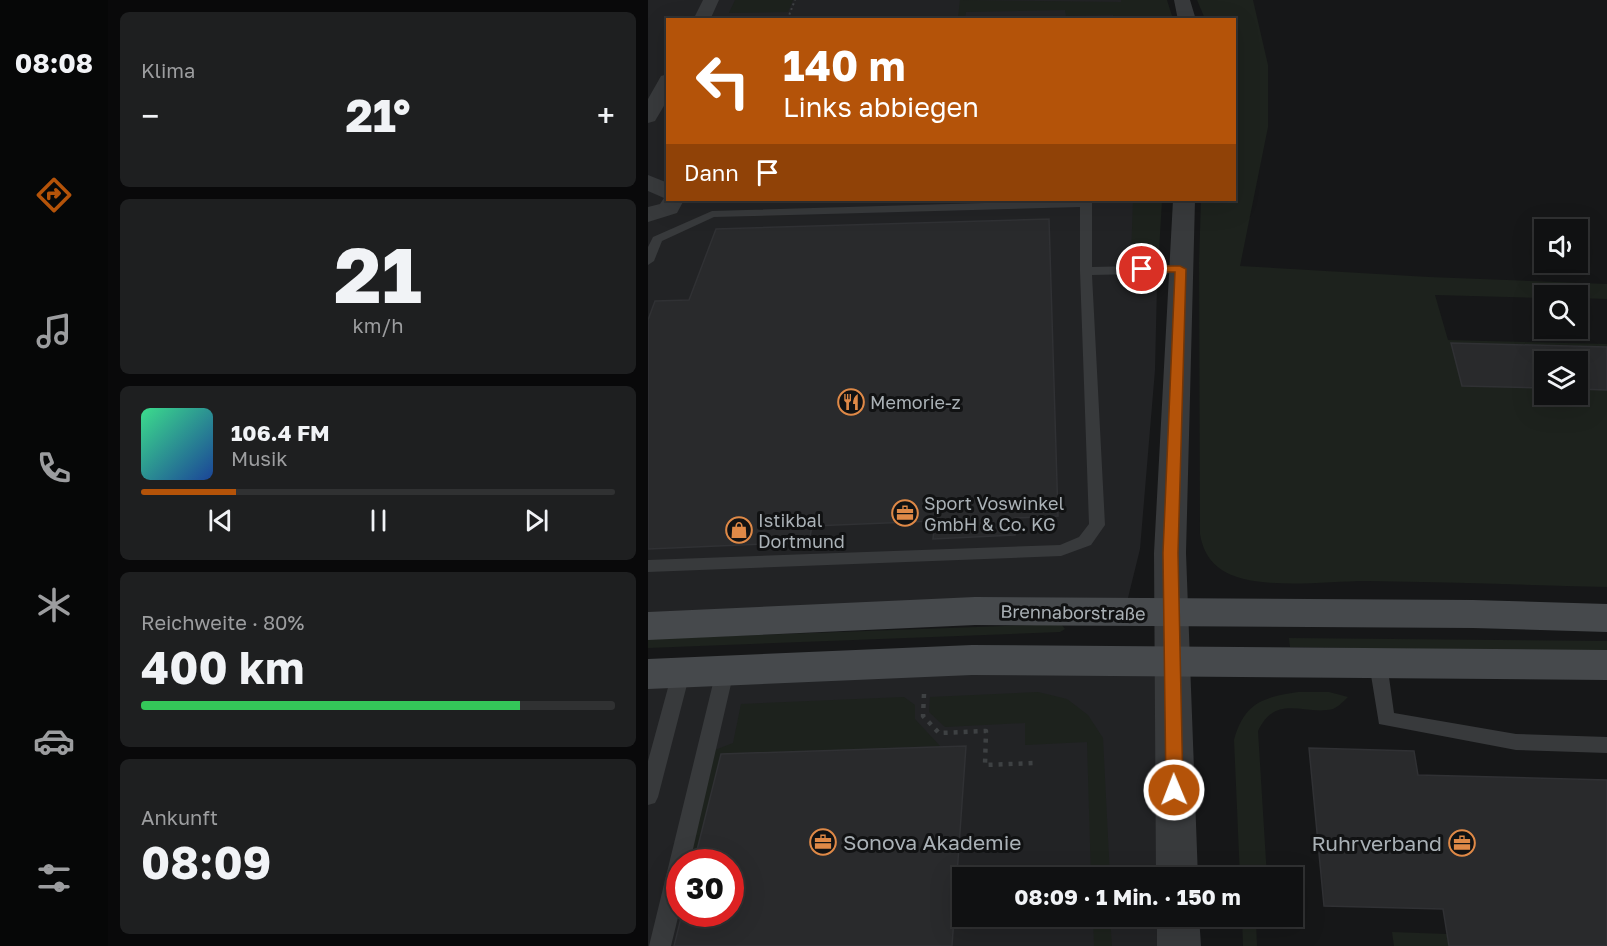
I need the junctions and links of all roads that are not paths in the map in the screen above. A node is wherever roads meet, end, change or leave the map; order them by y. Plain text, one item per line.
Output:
1 (711, 0) edge
2 (1182, 0) edge
3 (702, 18) edge
4 (1186, 18) edge
5 (666, 84) edge
6 (648, 117) edge
7 (648, 182) edge
8 (666, 191) edge
9 (672, 201) edge
10 (1184, 201) edge
11 (648, 215) edge
12 (648, 227) edge
13 (657, 239) junction
14 (648, 261) edge
15 (1180, 269) junction
16 (1086, 271) junction
17 (648, 566) edge
18 (1172, 613) junction
19 (1607, 618) edge
20 (648, 626) edge
21 (1172, 662) junction
22 (1378, 663) junction
23 (1607, 665) edge
24 (725, 671) junction
25 (665, 673) edge
26 (1607, 745) edge
27 (648, 797) edge
28 (683, 849) edge
29 (1177, 867) edge
30 (666, 921) edge
31 (1178, 927) edge
32 (660, 946) edge
33 (1179, 946) edge

1 - 3 street
2 - 4 street
5 - 6 street
7 - 8 street
9 - 11 street
10 - 15 street
12 - 13 lane
13 - 14 lane
13 - 16 lane
15 - 16 lane
15 - 18 street
16 - 17 lane
18 - 19 main road, Brennaborstraße
18 - 20 main road, Brennaborstraße
18 - 21 street
21 - 22 main road
21 - 24 main road
21 - 29 street
22 - 23 main road
22 - 26 lane
24 - 25 main road
24 - 28 lane
25 - 27 lane
30 - 32 lane
31 - 33 street

